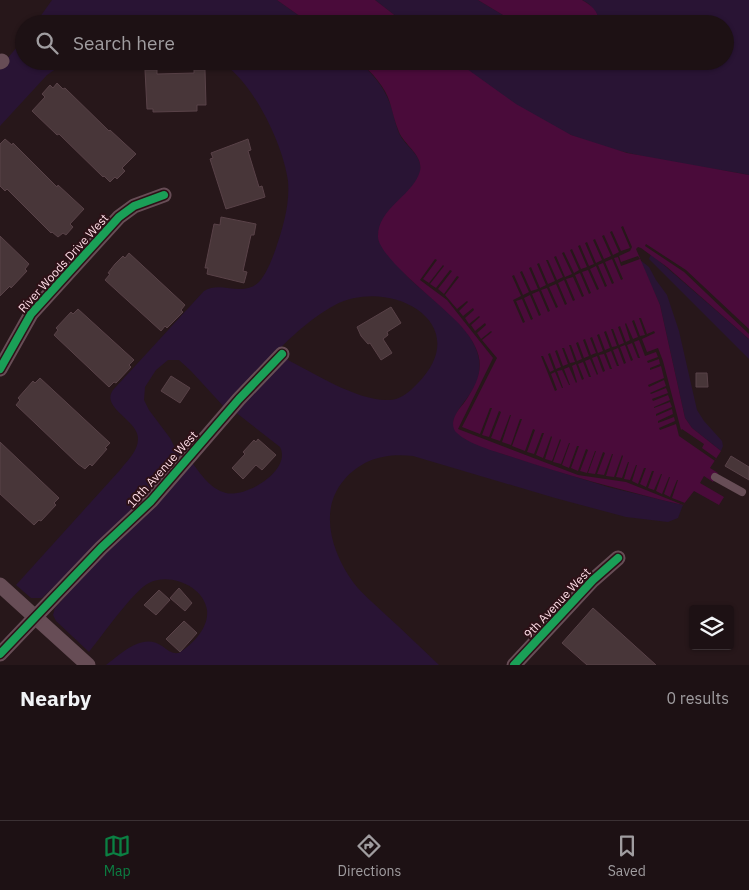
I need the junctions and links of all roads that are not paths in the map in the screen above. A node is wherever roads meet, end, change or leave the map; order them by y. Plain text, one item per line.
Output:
1 (164, 195) dead end
2 (282, 354) dead end
3 (0, 368) edge
4 (715, 477) dead end
5 (742, 492) dead end
6 (618, 558) dead end
7 (0, 584) edge
8 (35, 617) junction
9 (0, 654) edge
10 (88, 665) edge
11 (514, 665) edge

1 - 3 street, River Woods Drive West
2 - 8 street, 10th Avenue West
4 - 5 lane
6 - 11 street, 9th Avenue West
7 - 8 street
8 - 9 street, 10th Avenue West
8 - 10 street

